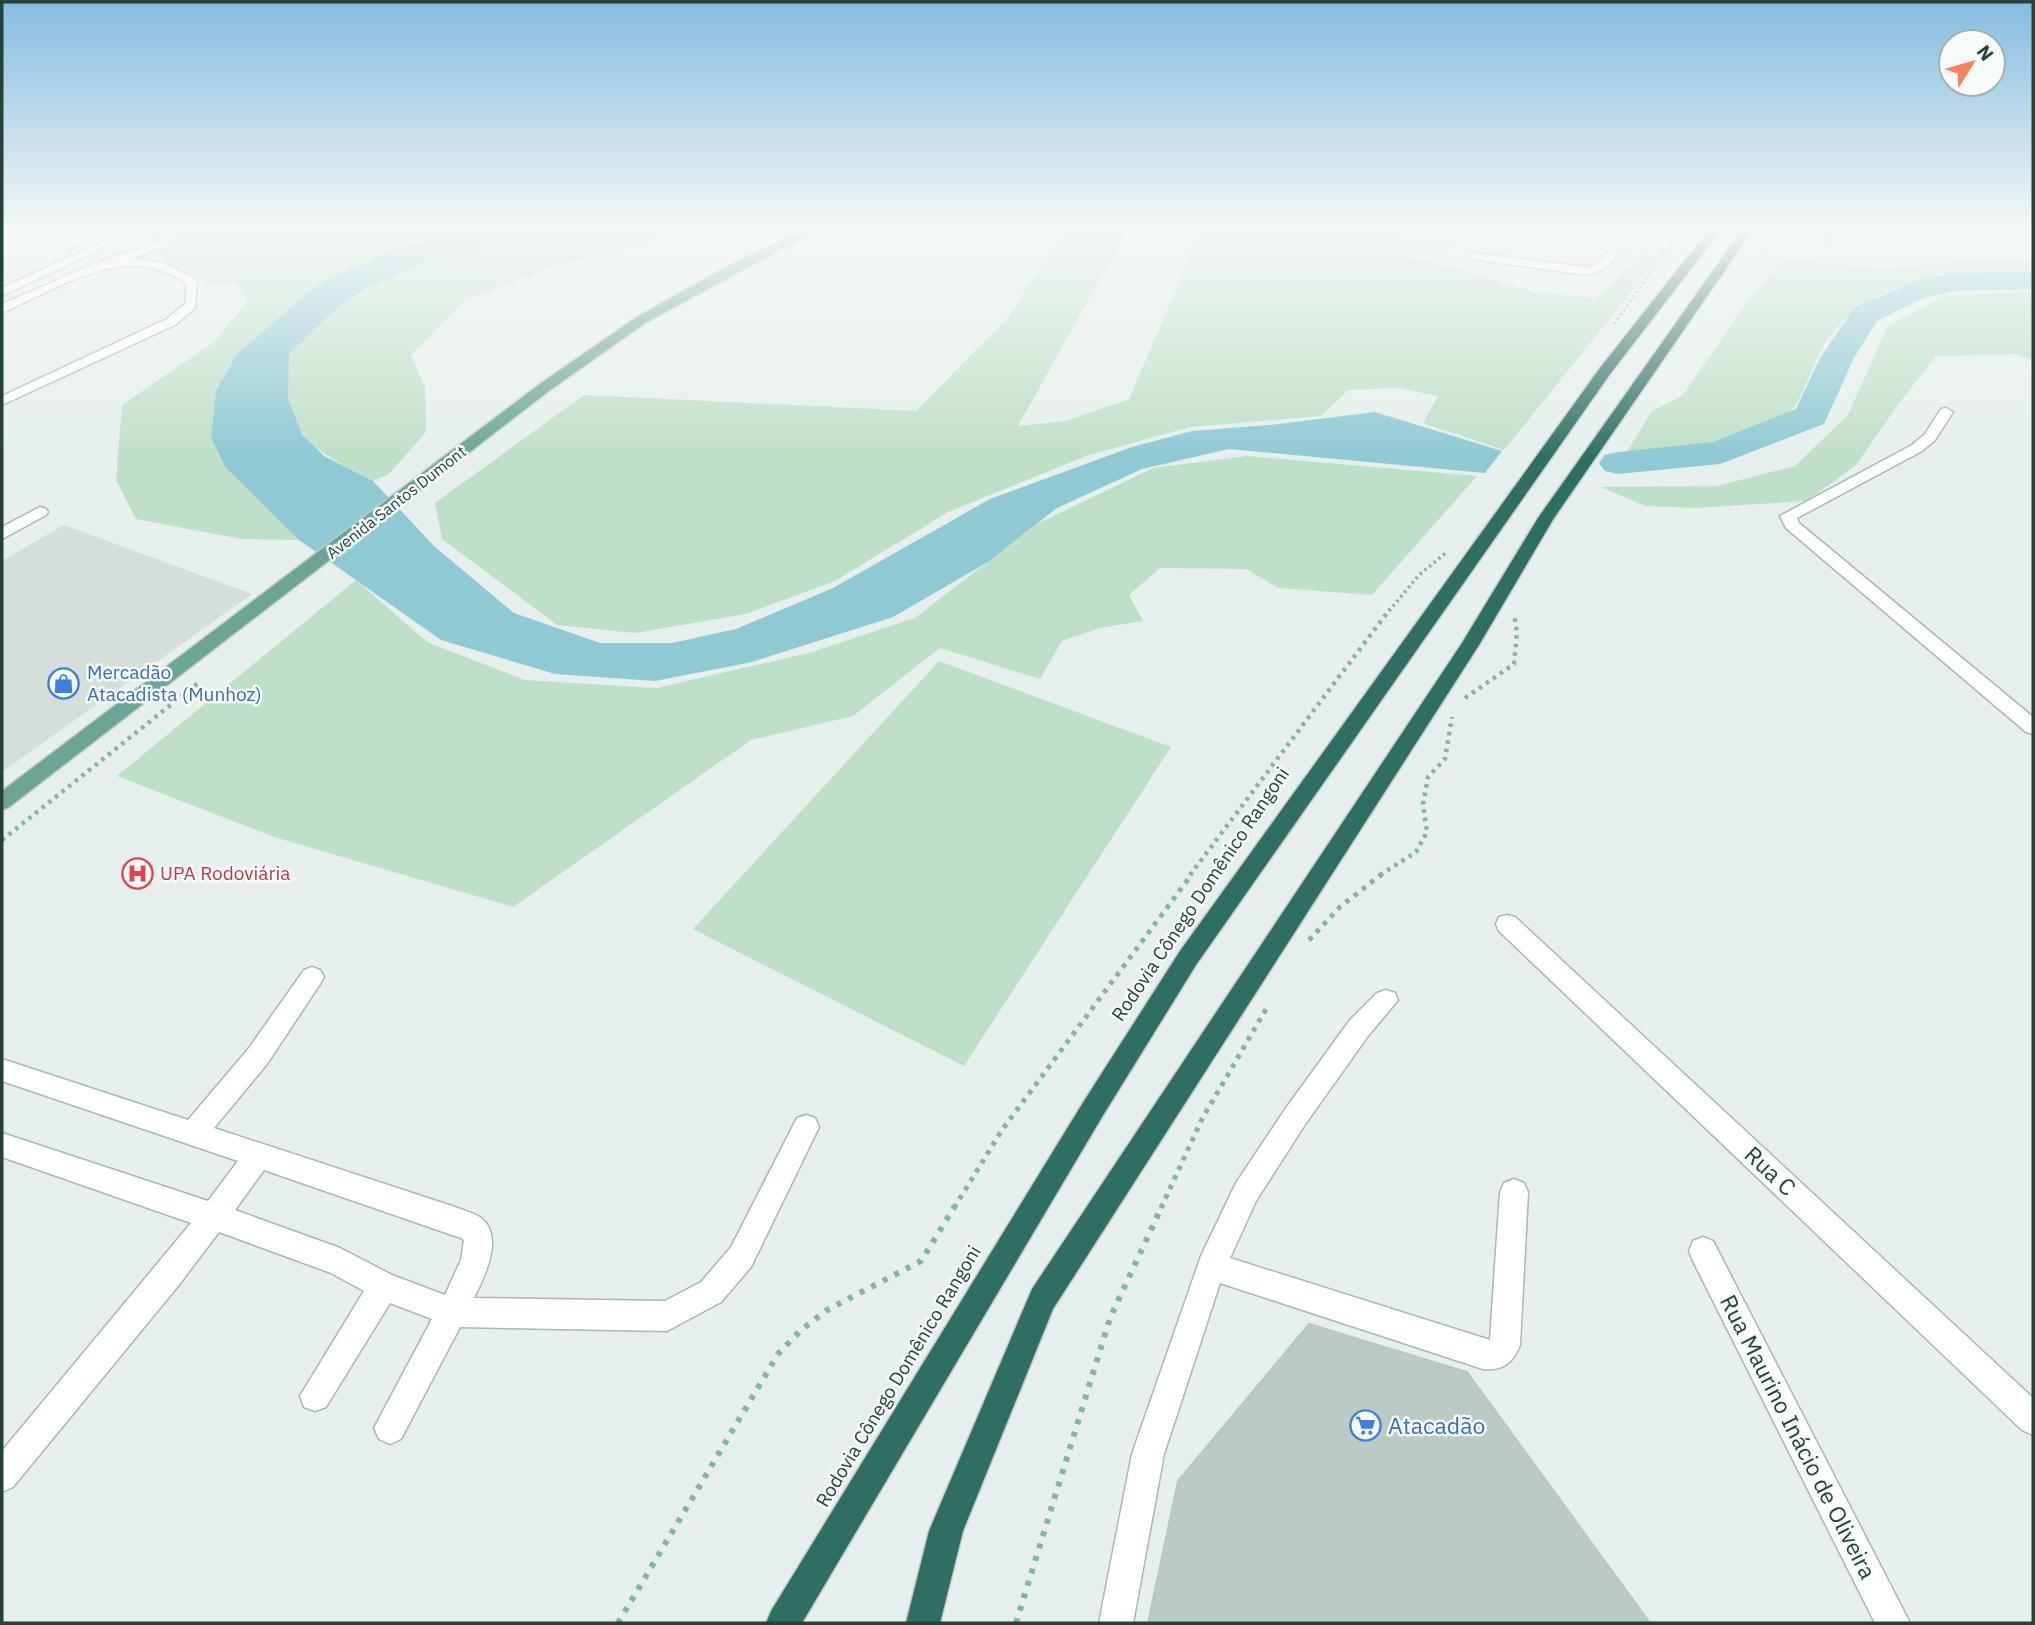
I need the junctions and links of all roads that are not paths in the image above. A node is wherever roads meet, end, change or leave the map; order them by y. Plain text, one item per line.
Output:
1 (189, 307) edge
2 (664, 307) edge
3 (1655, 307) edge
4 (1693, 307) edge
5 (2, 401) edge
6 (1946, 412) dead end
7 (40, 512) dead end
8 (2, 534) edge
9 (2033, 727) edge
10 (2, 802) edge
11 (1507, 924) dead end
12 (312, 977) dead end
13 (1386, 1000) dead end
14 (7, 1078) edge
15 (806, 1127) dead end
16 (192, 1134) junction
17 (2, 1145) edge
18 (258, 1157) junction
19 (1514, 1192) dead end
20 (215, 1216) junction
21 (1703, 1251) dead end
22 (1211, 1266) junction
23 (384, 1286) junction
24 (452, 1312) junction
25 (316, 1396) dead end
26 (2033, 1419) edge
27 (390, 1427) dead end
28 (2, 1476) edge
29 (783, 1623) edge
30 (923, 1623) edge
31 (1116, 1623) edge
32 (1893, 1623) edge

1 - 5 street
2 - 10 main road, Avenida Santos Dumont
3 - 29 highway, Rodovia Cônego Domênico Rangoni
4 - 30 highway
6 - 9 street
7 - 8 street
11 - 26 street, Rua C
12 - 16 street
13 - 22 street
14 - 16 street
15 - 24 street
16 - 18 street
17 - 20 street
18 - 20 street
18 - 24 street
19 - 22 street
20 - 23 street
20 - 28 street
21 - 32 street, Rua Maurino Inácio de Oliveira
22 - 31 street
23 - 24 street
23 - 25 street
24 - 27 street

